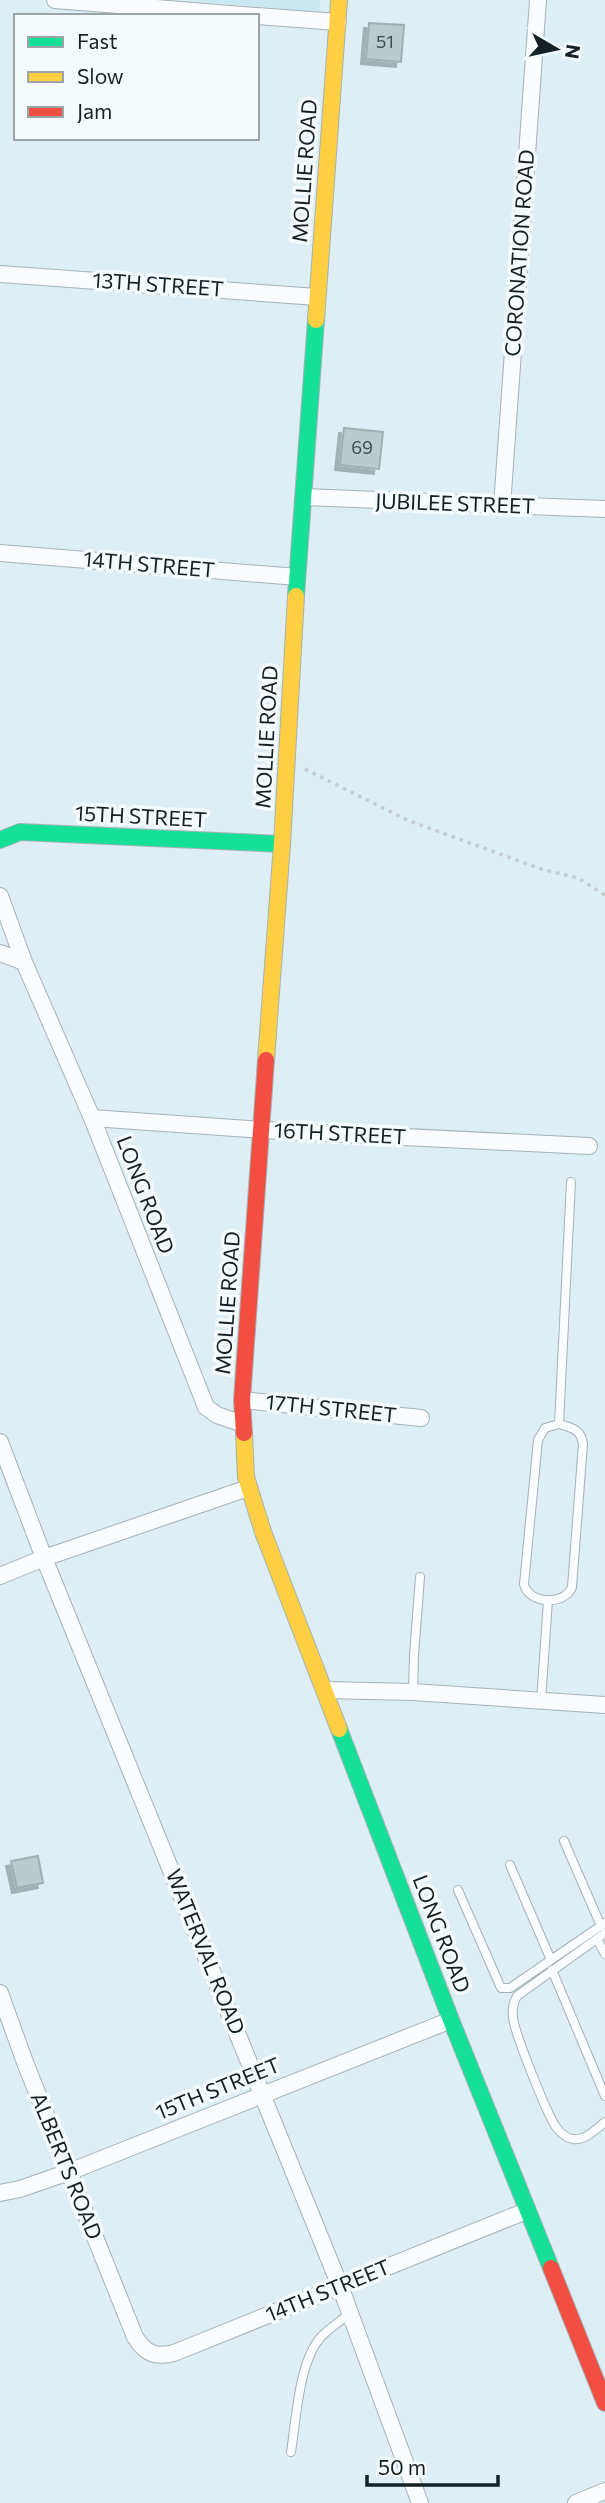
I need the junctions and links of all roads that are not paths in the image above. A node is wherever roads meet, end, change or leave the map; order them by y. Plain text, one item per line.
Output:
1 (55, 0) edge
2 (339, 0) edge
3 (538, 0) edge
4 (232, 14) edge
5 (259, 16) edge
6 (338, 22) junction
7 (0, 274) edge
8 (317, 297) junction
9 (304, 497) junction
10 (502, 506) junction
11 (605, 509) edge
12 (0, 553) edge
13 (298, 577) junction
14 (0, 839) edge
15 (282, 844) junction
16 (0, 896) edge
17 (0, 953) edge
18 (24, 962) junction
19 (92, 1118) junction
20 (262, 1130) junction
21 (589, 1146) dead end
22 (571, 1182) dead end
23 (242, 1400) junction
24 (421, 1418) dead end
25 (243, 1423) junction
26 (559, 1424) junction
27 (0, 1443) edge
28 (247, 1483) junction
29 (44, 1558) junction
30 (0, 1576) edge
31 (420, 1577) dead end
32 (548, 1600) junction
33 (326, 1690) junction
34 (413, 1692) junction
35 (541, 1701) junction
36 (605, 1705) edge
37 (564, 1841) dead end
38 (510, 1865) dead end
39 (458, 1890) dead end
40 (604, 1927) edge
41 (597, 1939) junction
42 (605, 1954) edge
43 (551, 1960) junction
44 (552, 1970) junction
45 (0, 1993) edge
46 (451, 2020) junction
47 (262, 2094) junction
48 (605, 2096) edge
49 (605, 2122) edge
50 (69, 2172) junction
51 (0, 2193) edge
52 (526, 2211) junction
53 (340, 2286) junction
54 (350, 2313) junction
55 (135, 2337) joint
56 (605, 2403) edge
57 (291, 2452) dead end
58 (605, 2491) edge
59 (420, 2503) edge
60 (576, 2503) edge

1 - 4 street
2 - 6 main road, MOLLIE ROAD
3 - 10 street, CORONATION ROAD
5 - 6 street
6 - 8 main road, MOLLIE ROAD
7 - 8 street, 13TH STREET
8 - 9 main road, MOLLIE ROAD
9 - 10 street, JUBILEE STREET
9 - 13 main road, MOLLIE ROAD
10 - 11 street, JUBILEE STREET
12 - 13 street, 14TH STREET
13 - 15 main road, MOLLIE ROAD
14 - 15 main road, 15TH STREET
15 - 20 main road, MOLLIE ROAD
16 - 18 street, LONG ROAD
17 - 18 street
18 - 19 street, LONG ROAD
19 - 20 street, 16TH STREET
19 - 25 street, LONG ROAD
20 - 21 street, 16TH STREET
20 - 23 main road, MOLLIE ROAD
22 - 26 lane
23 - 24 street, 17TH STREET
23 - 25 main road, MOLLIE ROAD
25 - 28 main road, MOLLIE ROAD
26 - 32 lane
26 - 32 lane
27 - 29 street, WATERVAL ROAD
28 - 29 street
28 - 33 main road, LONG ROAD
29 - 30 street
29 - 47 street, WATERVAL ROAD
31 - 34 lane
32 - 35 lane
33 - 34 street
33 - 46 main road, LONG ROAD
34 - 35 street
35 - 36 street
37 - 40 lane
38 - 43 lane
39 - 43 lane
40 - 41 lane
40 - 43 lane
41 - 42 lane
41 - 44 lane
44 - 48 lane
44 - 49 lane
45 - 50 street, ALBERTS ROAD
46 - 47 street, 15TH STREET
46 - 52 main road, LONG ROAD
47 - 50 street, 15TH STREET
47 - 53 street, WATERVAL ROAD
50 - 51 street, 15TH STREET
50 - 55 street, ALBERTS ROAD
52 - 53 street, 14TH STREET
52 - 56 main road, LONG ROAD
53 - 54 street, WATERVAL ROAD
53 - 55 street, 14TH STREET
54 - 57 lane
54 - 59 street, WATERVAL ROAD
58 - 60 street

